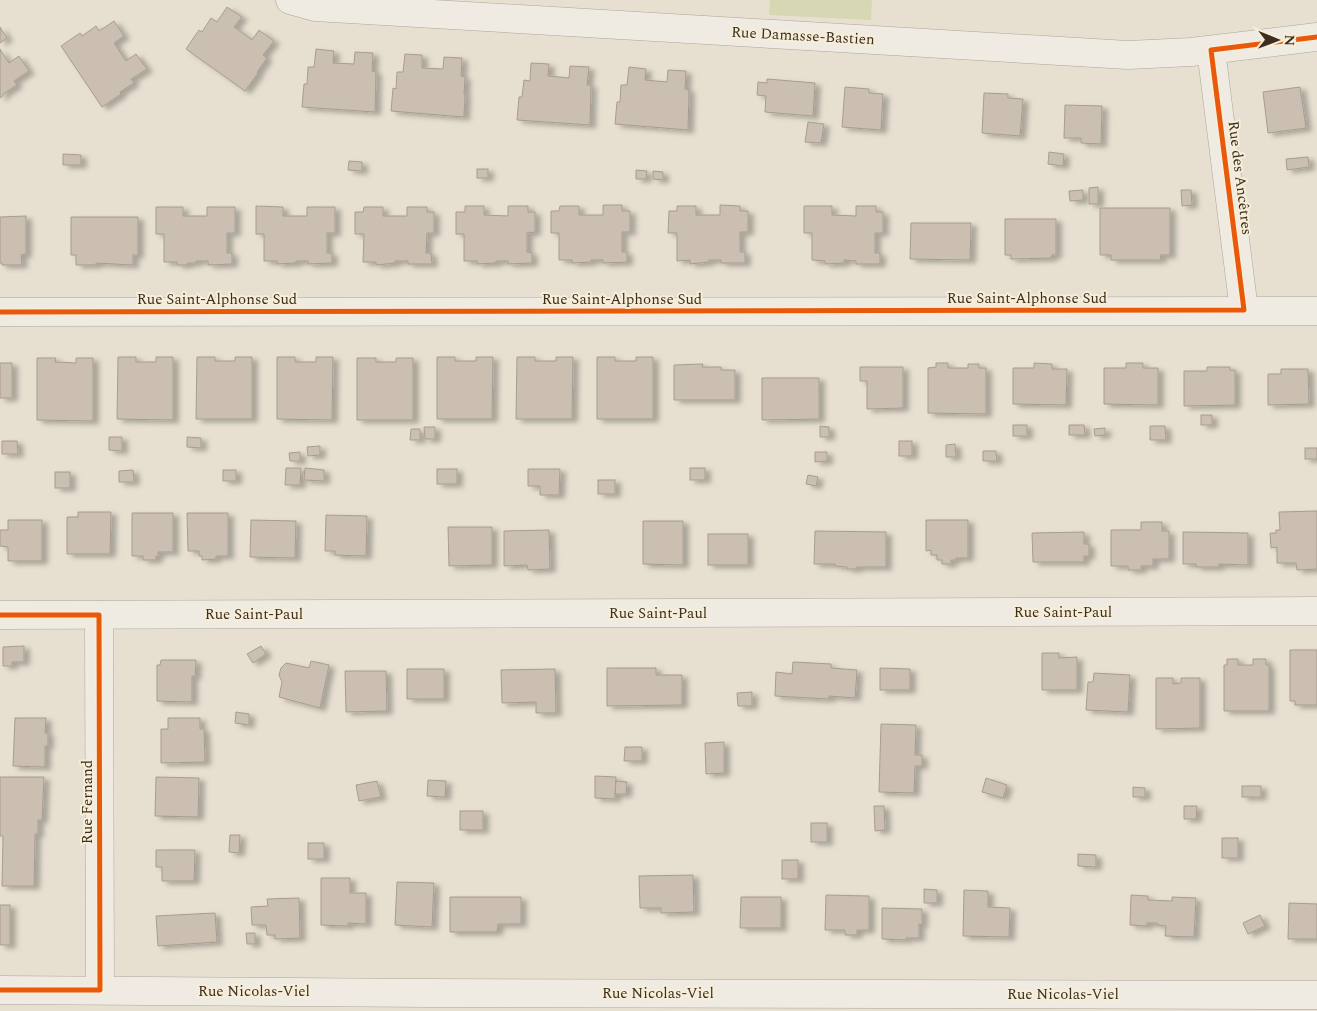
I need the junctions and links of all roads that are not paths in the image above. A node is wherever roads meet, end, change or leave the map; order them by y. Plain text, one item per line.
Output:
1 (290, 0) edge
2 (1317, 37) edge
3 (1211, 50) junction
4 (1244, 310) junction
5 (1317, 311) edge
6 (0, 312) edge
7 (1317, 612) edge
8 (0, 615) edge
9 (99, 615) junction
10 (0, 990) edge
11 (100, 990) junction
12 (1317, 995) edge
13 (428, 1002) edge
14 (1026, 1002) edge

1 - 3 street, Rue Damasse-Bastien
2 - 3 street, Rue Damasse-Bastien
3 - 4 street, Rue des Ancêtres
4 - 5 street, Rue Saint-Alphonse Sud
4 - 6 street, Rue Saint-Alphonse Sud
7 - 9 street, Rue Saint-Paul
8 - 9 street, Rue Saint-Paul
9 - 11 street, Rue Fernand
10 - 11 street, Rue Nicolas-Viel
11 - 13 street, Rue Nicolas-Viel
12 - 14 street, Rue Nicolas-Viel
13 - 14 street, Rue Nicolas-Viel

